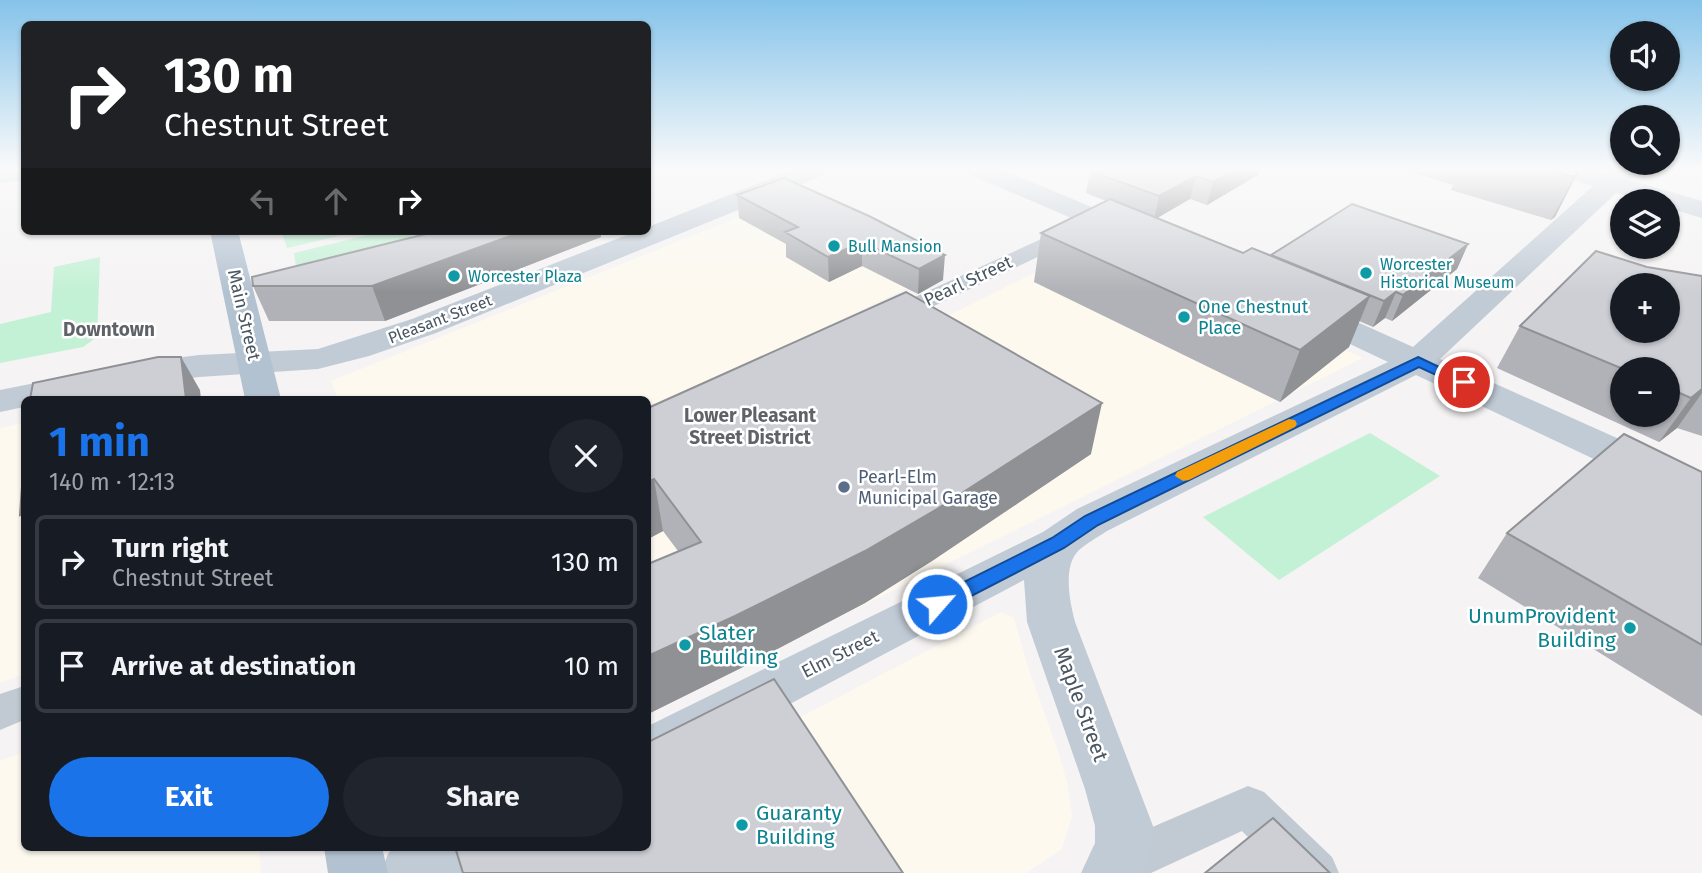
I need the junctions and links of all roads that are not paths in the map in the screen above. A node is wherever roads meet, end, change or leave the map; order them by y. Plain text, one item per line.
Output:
1 (713, 211) edge
2 (1079, 211) edge
3 (1582, 211) edge
4 (1099, 219) junction
5 (225, 235) edge
6 (1159, 246) edge
7 (1282, 300) edge
8 (866, 328) edge
9 (1418, 361) junction
10 (254, 362) junction
11 (25, 396) edge
12 (261, 396) edge
13 (21, 397) edge
14 (0, 401) edge
15 (1702, 493) edge
16 (1058, 543) junction
17 (21, 704) edge
18 (0, 712) edge
19 (651, 750) edge
20 (354, 851) edge
21 (452, 851) edge
22 (1114, 869) edge
23 (358, 873) edge
24 (410, 873) edge
25 (1316, 873) edge

1 - 10 main road, Pleasant Street
2 - 4 main road
3 - 9 main road, Elm Street
4 - 6 main road
4 - 8 street, Pearl Street
5 - 10 main road, Main Street
7 - 9 main road
9 - 15 main road
9 - 16 main road, Elm Street
10 - 11 main road, Pleasant Street
10 - 12 main road, Main Street
13 - 14 main road, Pleasant Street
16 - 19 main road, Elm Street
16 - 22 main road, Maple Street
17 - 18 street
20 - 23 main road
21 - 24 main road
22 - 25 street, Maple Street

